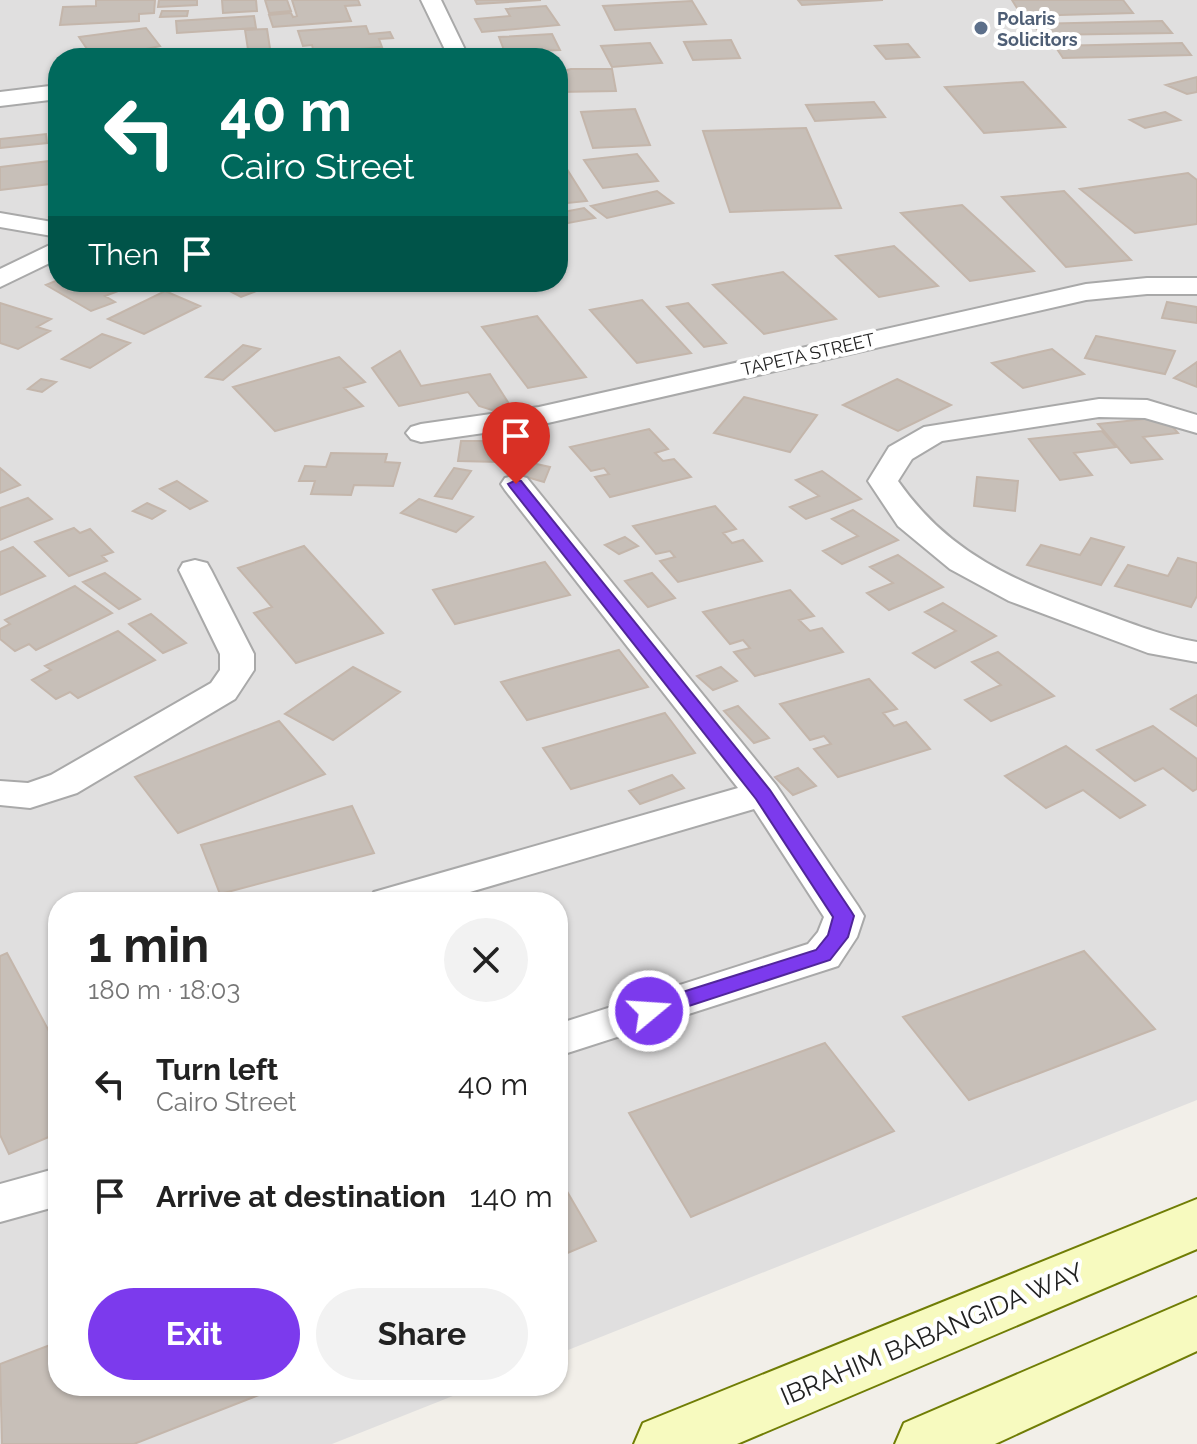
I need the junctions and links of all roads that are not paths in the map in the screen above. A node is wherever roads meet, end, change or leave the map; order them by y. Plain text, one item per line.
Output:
1 (431, 0) edge
2 (449, 48) edge
3 (48, 93) edge
4 (0, 99) edge
5 (0, 220) edge
6 (48, 228) edge
7 (48, 254) edge
8 (0, 279) edge
9 (1197, 286) edge
10 (1197, 424) edge
11 (421, 433) dead end
12 (516, 484) dead end
13 (195, 570) dead end
14 (1197, 652) edge
15 (0, 793) edge
16 (763, 794) junction
17 (423, 892) edge
18 (568, 1037) edge
19 (48, 1190) edge
20 (0, 1203) edge
21 (1197, 1223) edge
22 (1197, 1323) edge
23 (666, 1444) edge
24 (927, 1444) edge

1 - 2 street
3 - 4 street
5 - 6 street
7 - 8 street
9 - 11 street, TAPETA STREET
10 - 14 street
12 - 16 street
13 - 15 street
16 - 17 street
16 - 18 street
19 - 20 street
21 - 23 main road, IBRAHIM BABANGIDA WAY
22 - 24 main road

